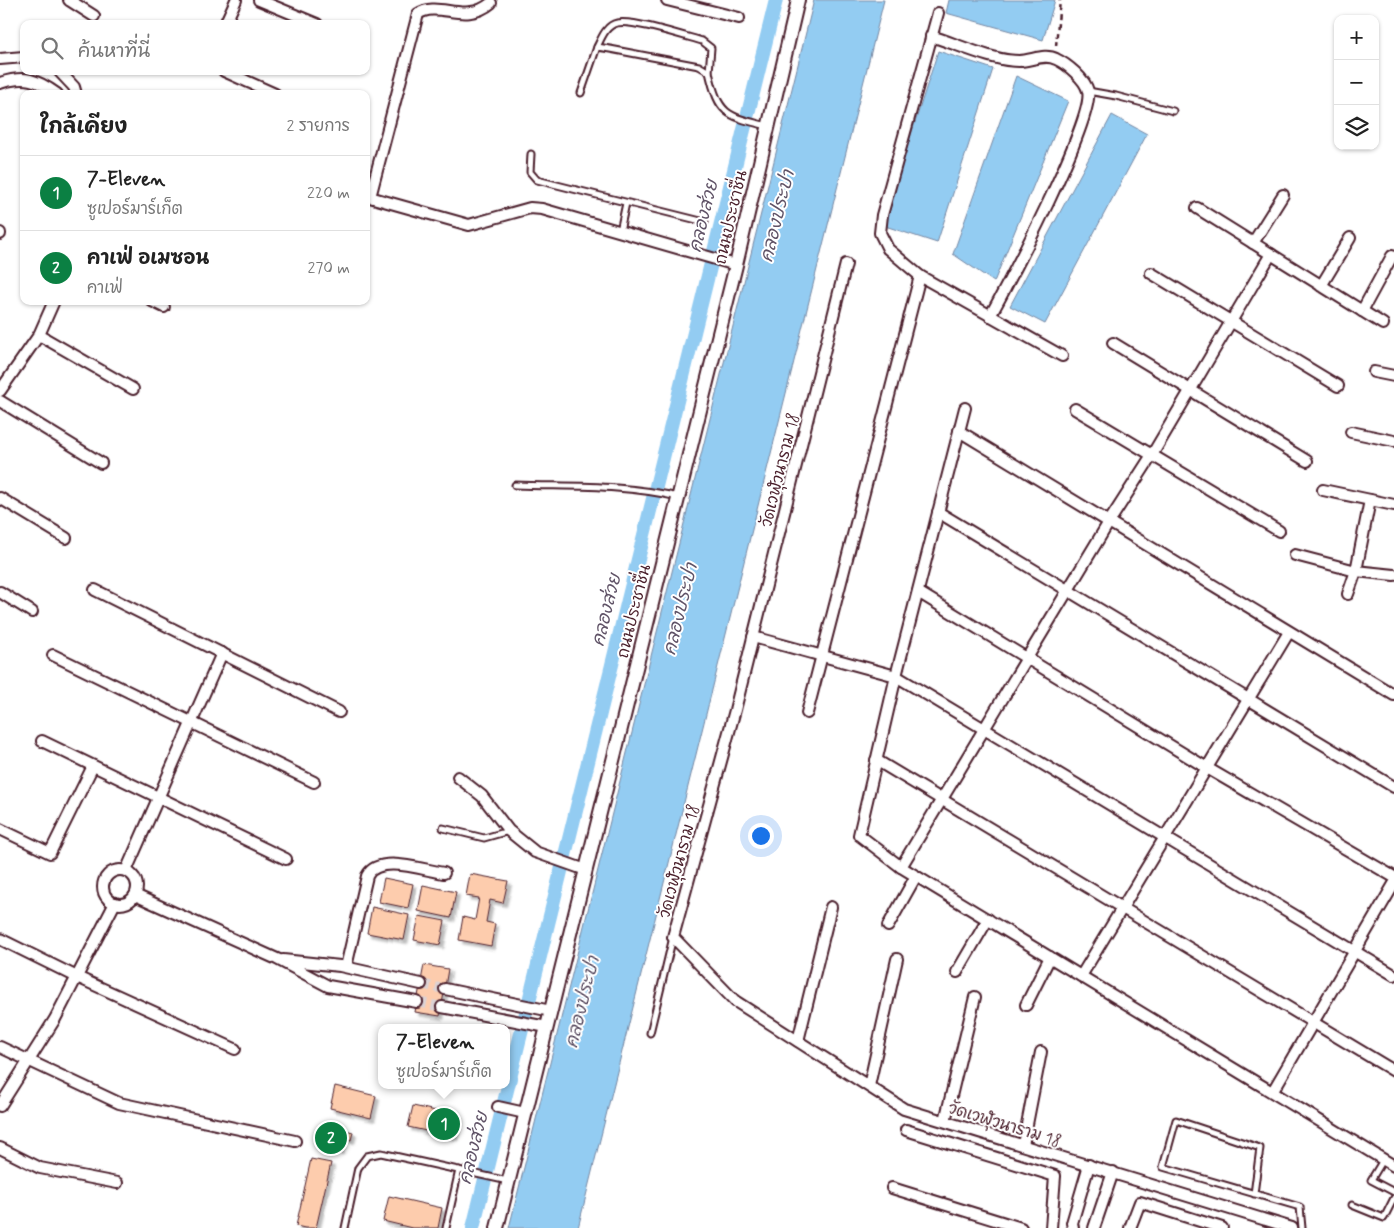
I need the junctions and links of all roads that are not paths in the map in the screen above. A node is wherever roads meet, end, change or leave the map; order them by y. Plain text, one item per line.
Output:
1 (69, 0) edge
2 (236, 0) edge
3 (259, 0) edge
4 (667, 0) edge
5 (798, 0) edge
6 (491, 2) dead end
7 (938, 13) dead end
8 (94, 16) dead end
9 (739, 18) dead end
10 (227, 20) edge
11 (306, 20) edge
12 (931, 36) junction
13 (597, 47) junction
14 (20, 57) edge
15 (0, 59) edge
16 (709, 72) junction
17 (63, 75) edge
18 (233, 75) edge
19 (0, 83) edge
20 (52, 90) edge
21 (75, 90) edge
22 (266, 90) edge
23 (1088, 91) junction
24 (581, 93) dead end
25 (1173, 111) dead end
26 (768, 126) junction
27 (531, 154) dead end
28 (370, 189) edge
29 (1283, 195) dead end
30 (370, 197) edge
31 (626, 203) junction
32 (1197, 208) dead end
33 (705, 222) dead end
34 (620, 231) junction
35 (1350, 238) dead end
36 (1253, 243) junction
37 (1271, 254) junction
38 (1392, 256) dead end
39 (846, 264) dead end
40 (736, 265) junction
41 (1151, 273) dead end
42 (920, 276) junction
43 (1322, 286) junction
44 (52, 305) edge
45 (160, 305) edge
46 (164, 307) dead end
47 (1362, 311) junction
48 (990, 316) junction
49 (1230, 321) junction
50 (1383, 324) dead end
51 (40, 335) junction
52 (1113, 343) dead end
53 (1062, 356) dead end
54 (1374, 372) dead end
55 (1394, 376) edge
56 (1338, 386) dead end
57 (133, 389) dead end
58 (1189, 389) junction
59 (0, 391) edge
60 (0, 401) edge
61 (965, 408) dead end
62 (1075, 409) dead end
63 (959, 431) junction
64 (1351, 432) dead end
65 (1394, 441) edge
66 (1152, 455) junction
67 (1307, 461) dead end
68 (101, 463) dead end
69 (515, 485) dead end
70 (1323, 490) dead end
71 (678, 497) junction
72 (0, 498) edge
73 (1370, 500) junction
74 (1394, 505) edge
75 (938, 512) junction
76 (1109, 522) junction
77 (1279, 531) dead end
78 (66, 538) dead end
79 (1295, 555) dead end
80 (1356, 571) junction
81 (1394, 575) edge
82 (1068, 589) junction
83 (96, 590) dead end
84 (0, 592) edge
85 (918, 592) junction
86 (1348, 594) dead end
87 (32, 612) dead end
88 (1290, 632) junction
89 (753, 637) junction
90 (222, 653) junction
91 (822, 655) junction
92 (53, 656) dead end
93 (1026, 658) junction
94 (896, 676) junction
95 (1394, 695) edge
96 (1249, 699) junction
97 (339, 712) dead end
98 (807, 713) dead end
99 (192, 723) junction
100 (984, 728) junction
101 (42, 741) dead end
102 (876, 760) junction
103 (93, 766) junction
104 (1207, 768) junction
105 (458, 777) dead end
106 (314, 782) dead end
107 (1394, 787) edge
108 (942, 798) junction
109 (158, 799) junction
110 (443, 828) dead end
111 (0, 829) edge
112 (510, 831) junction
113 (1165, 837) junction
114 (286, 859) dead end
115 (900, 866) junction
116 (586, 870) junction
117 (126, 871) junction
118 (444, 873) dead end
119 (916, 876) junction
120 (1394, 877) edge
121 (1394, 884) edge
122 (135, 895) junction
123 (115, 903) junction
124 (831, 907) dead end
125 (1122, 907) junction
126 (988, 919) junction
127 (888, 926) dead end
128 (672, 937) junction
129 (0, 939) edge
130 (1354, 951) junction
131 (1050, 957) junction
132 (277, 959) junction
133 (897, 959) dead end
134 (346, 968) junction
135 (957, 972) dead end
136 (1394, 975) edge
137 (1081, 976) junction
138 (77, 977) junction
139 (421, 984) tunnel mouth
140 (445, 990) tunnel mouth
141 (976, 997) dead end
142 (417, 1002) tunnel mouth
143 (1026, 1005) dead end
144 (442, 1007) tunnel mouth
145 (551, 1011) junction
146 (1313, 1022) junction
147 (547, 1027) junction
148 (650, 1033) dead end
149 (798, 1041) junction
150 (0, 1047) edge
151 (235, 1048) dead end
152 (1041, 1052) dead end
153 (28, 1061) junction
154 (1394, 1071) edge
155 (869, 1086) junction
156 (1273, 1091) junction
157 (0, 1106) edge
158 (498, 1107) dead end
159 (521, 1112) junction
160 (945, 1121) junction
161 (906, 1130) dead end
162 (295, 1142) dead end
163 (1023, 1145) junction
164 (0, 1148) edge
165 (1384, 1159) junction
166 (1089, 1165) junction
167 (1394, 1166) edge
168 (462, 1171) junction
169 (1113, 1172) junction
170 (508, 1181) junction
171 (117, 1183) dead end
172 (892, 1188) dead end
173 (1394, 1192) edge
174 (1254, 1194) junction
175 (1394, 1198) edge
176 (1352, 1205) dead end
177 (345, 1228) edge
178 (446, 1228) edge
179 (496, 1228) edge
180 (1021, 1228) edge
181 (1051, 1228) edge
182 (1073, 1228) edge
183 (1094, 1228) edge
184 (1130, 1228) edge
185 (1222, 1228) edge
186 (1292, 1228) edge
187 (1302, 1228) edge

1 - 8 street
2 - 10 street
3 - 11 street
4 - 9 street
5 - 26 street, ถนนประชาชื่น
6 - 28 street
7 - 12 street
12 - 23 street
12 - 42 street
13 - 16 lane
13 - 16 lane
13 - 24 lane
14 - 15 street
16 - 26 lane
17 - 21 street
18 - 22 street
19 - 20 street
23 - 25 lane
23 - 48 street
26 - 40 street, ถนนประชาชื่น
27 - 31 lane
29 - 36 street
30 - 34 street
31 - 33 lane
31 - 34 lane
32 - 36 street
34 - 40 street
35 - 43 street
36 - 37 street
37 - 43 street
37 - 49 street
38 - 47 street
39 - 89 street, วัดเวฬุวนาราม 18
40 - 71 street, ถนนประชาชื่น
41 - 49 street
42 - 48 street
42 - 91 street
43 - 47 street
44 - 51 street
45 - 46 street
47 - 50 street
48 - 53 street
49 - 56 street
49 - 58 street
51 - 57 street
51 - 59 street
52 - 58 street
54 - 55 street
58 - 66 street
58 - 67 street
60 - 68 street
61 - 63 street
62 - 66 street
63 - 75 street
63 - 76 street
64 - 65 street
66 - 76 street
66 - 77 street
69 - 71 lane
70 - 73 street
71 - 116 street, ถนนประชาชื่น
72 - 78 street
73 - 74 street
73 - 80 street
75 - 82 street
75 - 85 street
76 - 82 street
76 - 88 street
79 - 80 street
80 - 81 street
80 - 86 street
82 - 93 street
82 - 96 street
83 - 90 street
84 - 87 street
85 - 93 street
85 - 94 street
88 - 95 street
88 - 96 street
89 - 91 street
89 - 128 street, วัดเวฬุวนาราม 18
90 - 97 street
90 - 99 street
91 - 94 street
91 - 98 street
92 - 99 street
93 - 100 street
93 - 104 street
94 - 100 street
94 - 102 street
96 - 104 street
96 - 107 street
99 - 106 street
99 - 109 street
100 - 108 street
100 - 113 street
101 - 103 street
102 - 108 street
102 - 115 street
103 - 109 street
103 - 111 street
104 - 113 street
104 - 120 street
105 - 112 street
108 - 115 street
108 - 125 street
109 - 114 street
109 - 117 street
110 - 112 lane
112 - 116 street
113 - 125 street
113 - 130 street
115 - 119 street
116 - 145 street, ถนนประชาชื่น
117 - 122 street
117 - 123 street
118 - 134 street
119 - 126 street
119 - 127 street
121 - 130 street
122 - 123 street
122 - 132 street
123 - 138 street
124 - 149 street
125 - 137 street
125 - 146 street
126 - 131 street
126 - 135 street
128 - 148 lane
128 - 149 street, วัดเวฬุวนาราม 18
129 - 138 street
130 - 136 street
130 - 146 street
131 - 137 street
131 - 143 street
132 - 134 street
132 - 142 street
133 - 155 street
134 - 139 street
137 - 156 street
138 - 151 street
138 - 153 street
140 - 145 street
141 - 160 street
144 - 147 street
145 - 147 street, ถนนประชาชื่น
146 - 154 street
146 - 156 street
147 - 159 street, ถนนประชาชื่น
149 - 155 street, วัดเวฬุวนาราม 18
150 - 153 street
152 - 163 street
153 - 157 street
153 - 162 street
155 - 160 street, วัดเวฬุวนาราม 18
156 - 165 street
158 - 159 street
159 - 170 street, ถนนประชาชื่น
160 - 163 street, วัดเวฬุวนาราม 18
161 - 181 street
163 - 166 street, วัดเวฬุวนาราม 18
164 - 171 street
165 - 167 street
165 - 173 lane
166 - 169 street, วัดเวฬุวนาราม 18
166 - 182 street
168 - 170 lane
168 - 177 lane
168 - 178 lane
169 - 183 street
169 - 186 street, วัดเวฬุวนาราม 18
170 - 179 street, ถนนประชาชื่น
172 - 180 street
174 - 174 lane
174 - 187 lane
175 - 176 lane
184 - 185 street

